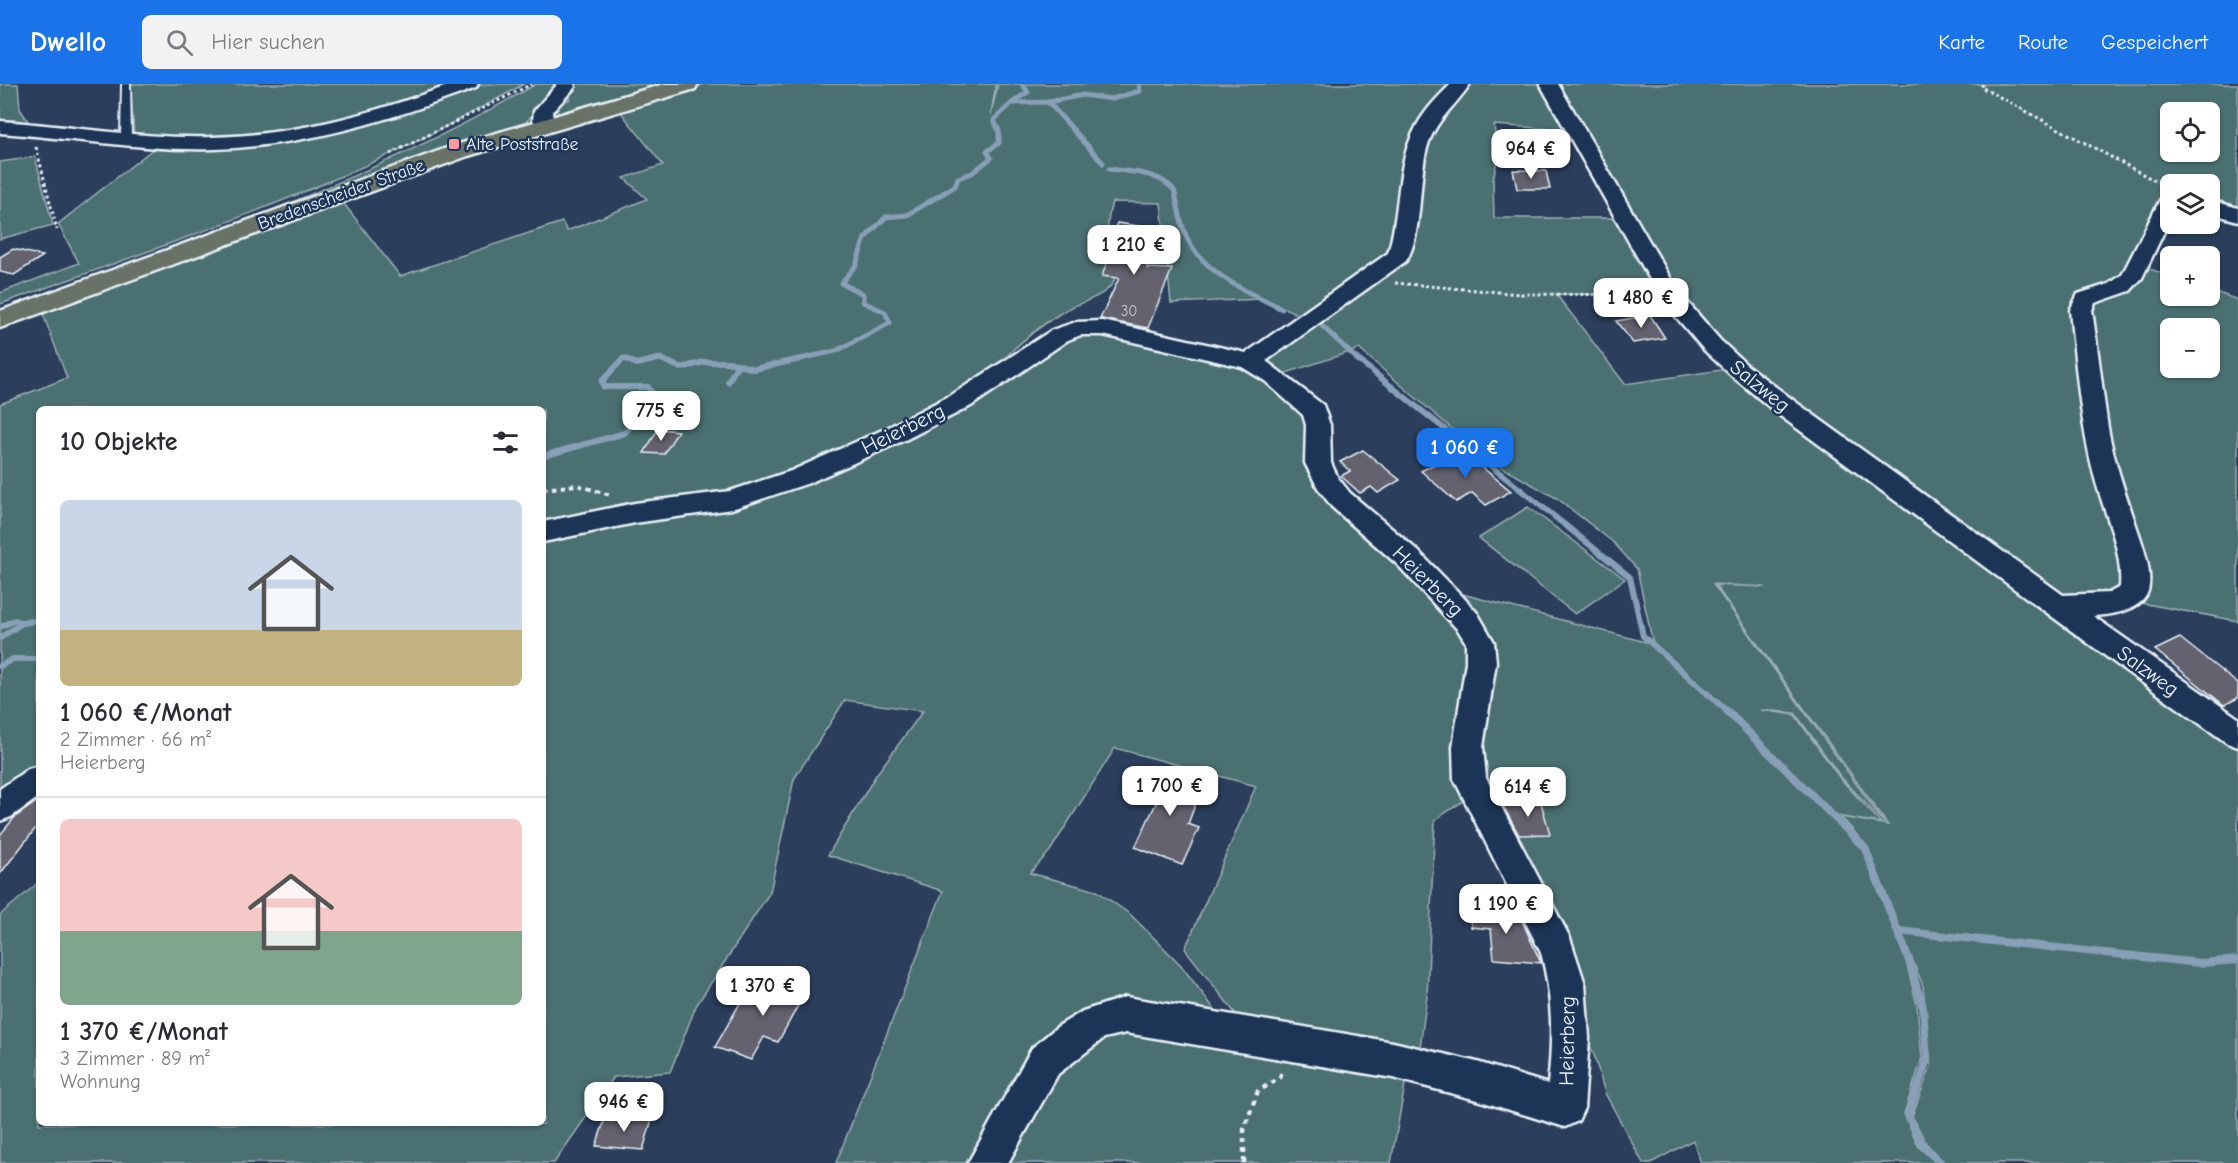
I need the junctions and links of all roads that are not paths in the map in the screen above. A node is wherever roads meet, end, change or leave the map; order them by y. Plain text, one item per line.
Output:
1 (126, 84) edge
2 (469, 84) edge
3 (565, 84) edge
4 (687, 84) edge
5 (1461, 84) edge
6 (1549, 84) edge
7 (547, 125) junction
8 (0, 127) edge
9 (126, 138) junction
10 (2220, 209) edge
11 (2160, 213) edge
12 (2238, 215) edge
13 (0, 320) edge
14 (1250, 361) junction
15 (546, 531) edge
16 (2059, 606) junction
17 (2238, 734) edge
18 (36, 781) edge
19 (0, 807) edge
20 (987, 1163) edge

1 - 9 lane
2 - 9 street
3 - 7 street
4 - 7 main road, Bredenscheider Straße
5 - 14 street
6 - 16 street, Salzweg
7 - 13 main road, Bredenscheider Straße
8 - 9 street
10 - 12 street
11 - 16 street
14 - 15 street, Heierberg
14 - 20 street, Heierberg
16 - 17 street, Salzweg
18 - 19 street

